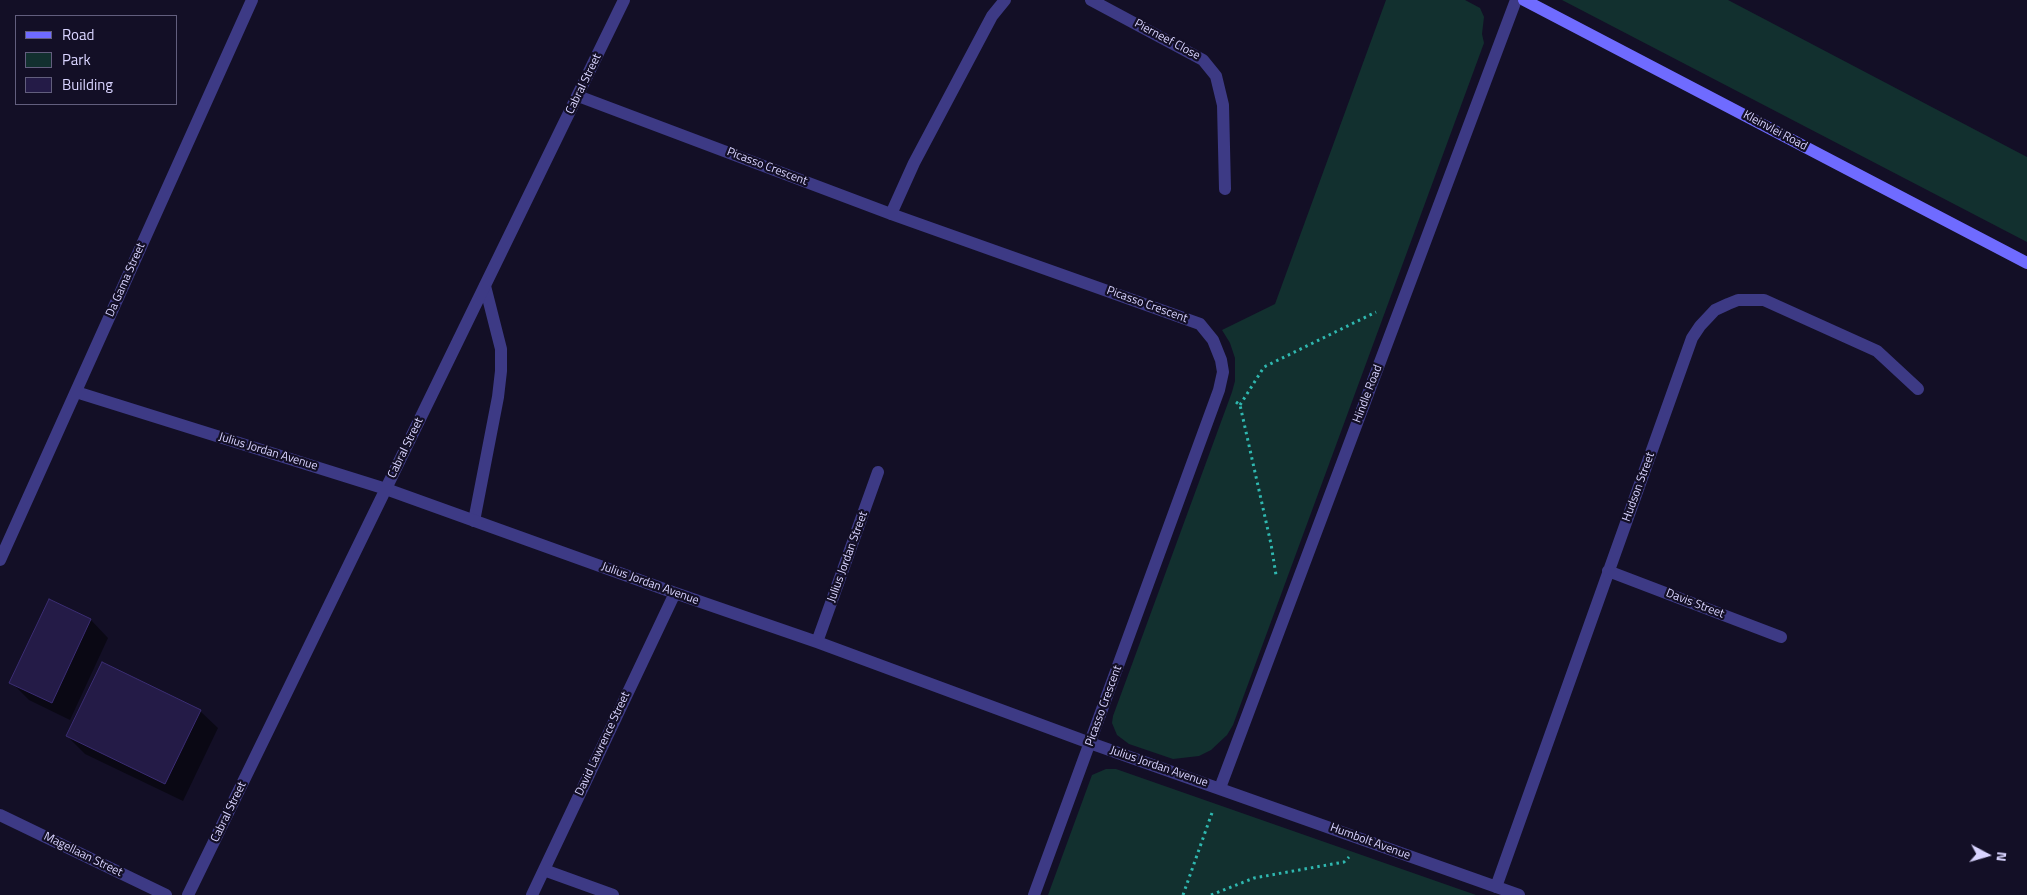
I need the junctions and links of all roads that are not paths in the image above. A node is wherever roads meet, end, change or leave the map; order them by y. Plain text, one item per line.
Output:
1 (252, 0) edge
2 (624, 0) edge
3 (1006, 0) edge
4 (1091, 0) edge
5 (1516, 0) edge
6 (1524, 0) edge
7 (578, 96) junction
8 (1225, 189) dead end
9 (891, 214) junction
10 (2027, 263) edge
11 (485, 286) junction
12 (1918, 389) dead end
13 (76, 392) junction
14 (878, 472) dead end
15 (386, 489) junction
16 (474, 521) junction
17 (0, 560) edge
18 (1608, 571) junction
19 (674, 593) junction
20 (1781, 637) dead end
21 (817, 642) junction
22 (1090, 743) junction
23 (1220, 788) junction
24 (0, 814) edge
25 (544, 870) junction
26 (1496, 887) junction
27 (166, 895) edge
28 (188, 895) edge
29 (532, 895) edge
30 (613, 895) edge
31 (1034, 895) edge
32 (1519, 895) edge

1 - 13 street, Da Gama Street
2 - 7 street, Cabral Street
3 - 9 street
4 - 8 street, Pierneef Close
5 - 23 street, Hindle Road
6 - 10 street, Kleinvlei Road
7 - 9 street, Picasso Crescent
7 - 11 street, Cabral Street
9 - 22 street, Picasso Crescent
11 - 15 street, Cabral Street
11 - 16 street
12 - 18 street, Hudson Street
13 - 15 street, Julius Jordan Avenue
13 - 17 street, Da Gama Street
14 - 21 street, Julius Jordan Street
15 - 16 street, Julius Jordan Avenue
15 - 28 street, Cabral Street
16 - 19 street, Julius Jordan Avenue
18 - 20 street, Davis Street
18 - 26 street, Hudson Street
19 - 21 street, Julius Jordan Avenue
19 - 25 street, David Lawrence Street
21 - 22 street, Julius Jordan Avenue
22 - 23 street, Julius Jordan Avenue
22 - 31 street, Picasso Crescent
23 - 26 street, Humbolt Avenue
24 - 27 street, Magellaan Street
25 - 29 street, David Lawrence Street
25 - 30 street
26 - 32 street, Humbolt Avenue

